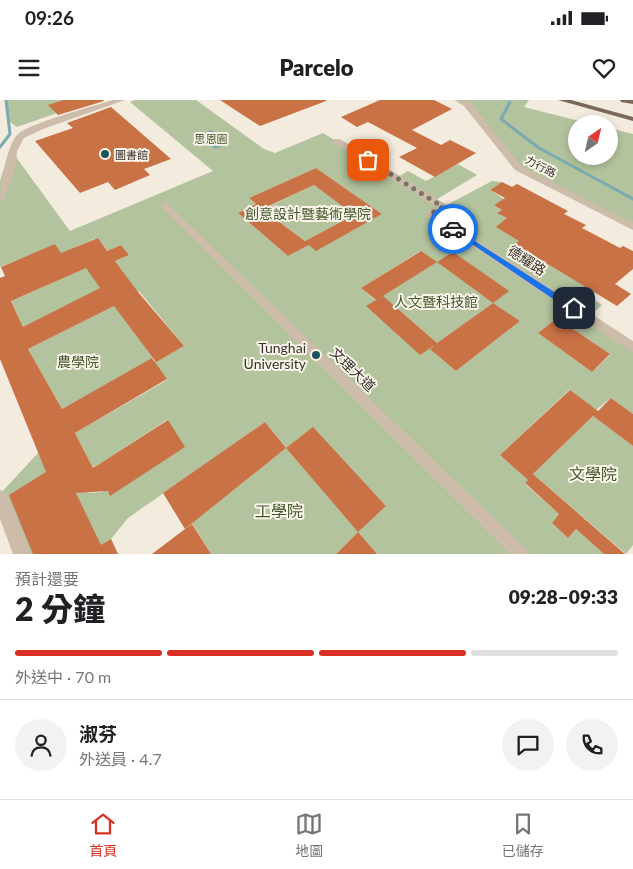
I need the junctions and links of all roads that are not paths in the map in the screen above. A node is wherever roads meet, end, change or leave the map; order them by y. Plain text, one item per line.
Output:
1 (121, 100) edge
2 (458, 100) edge
3 (562, 100) edge
4 (585, 100) edge
5 (624, 100) edge
6 (633, 102) edge
7 (633, 112) edge
8 (633, 118) edge
9 (337, 141) dead end
10 (0, 198) edge
11 (165, 206) dead end
12 (633, 227) edge
13 (633, 348) edge
14 (0, 498) edge
15 (22, 554) edge
16 (521, 554) edge

1 - 10 street
2 - 12 street, 力行路
3 - 8 main road
4 - 7 main road
5 - 6 main road
9 - 13 street, 德耀路
11 - 16 street, 文理大道
14 - 15 street

